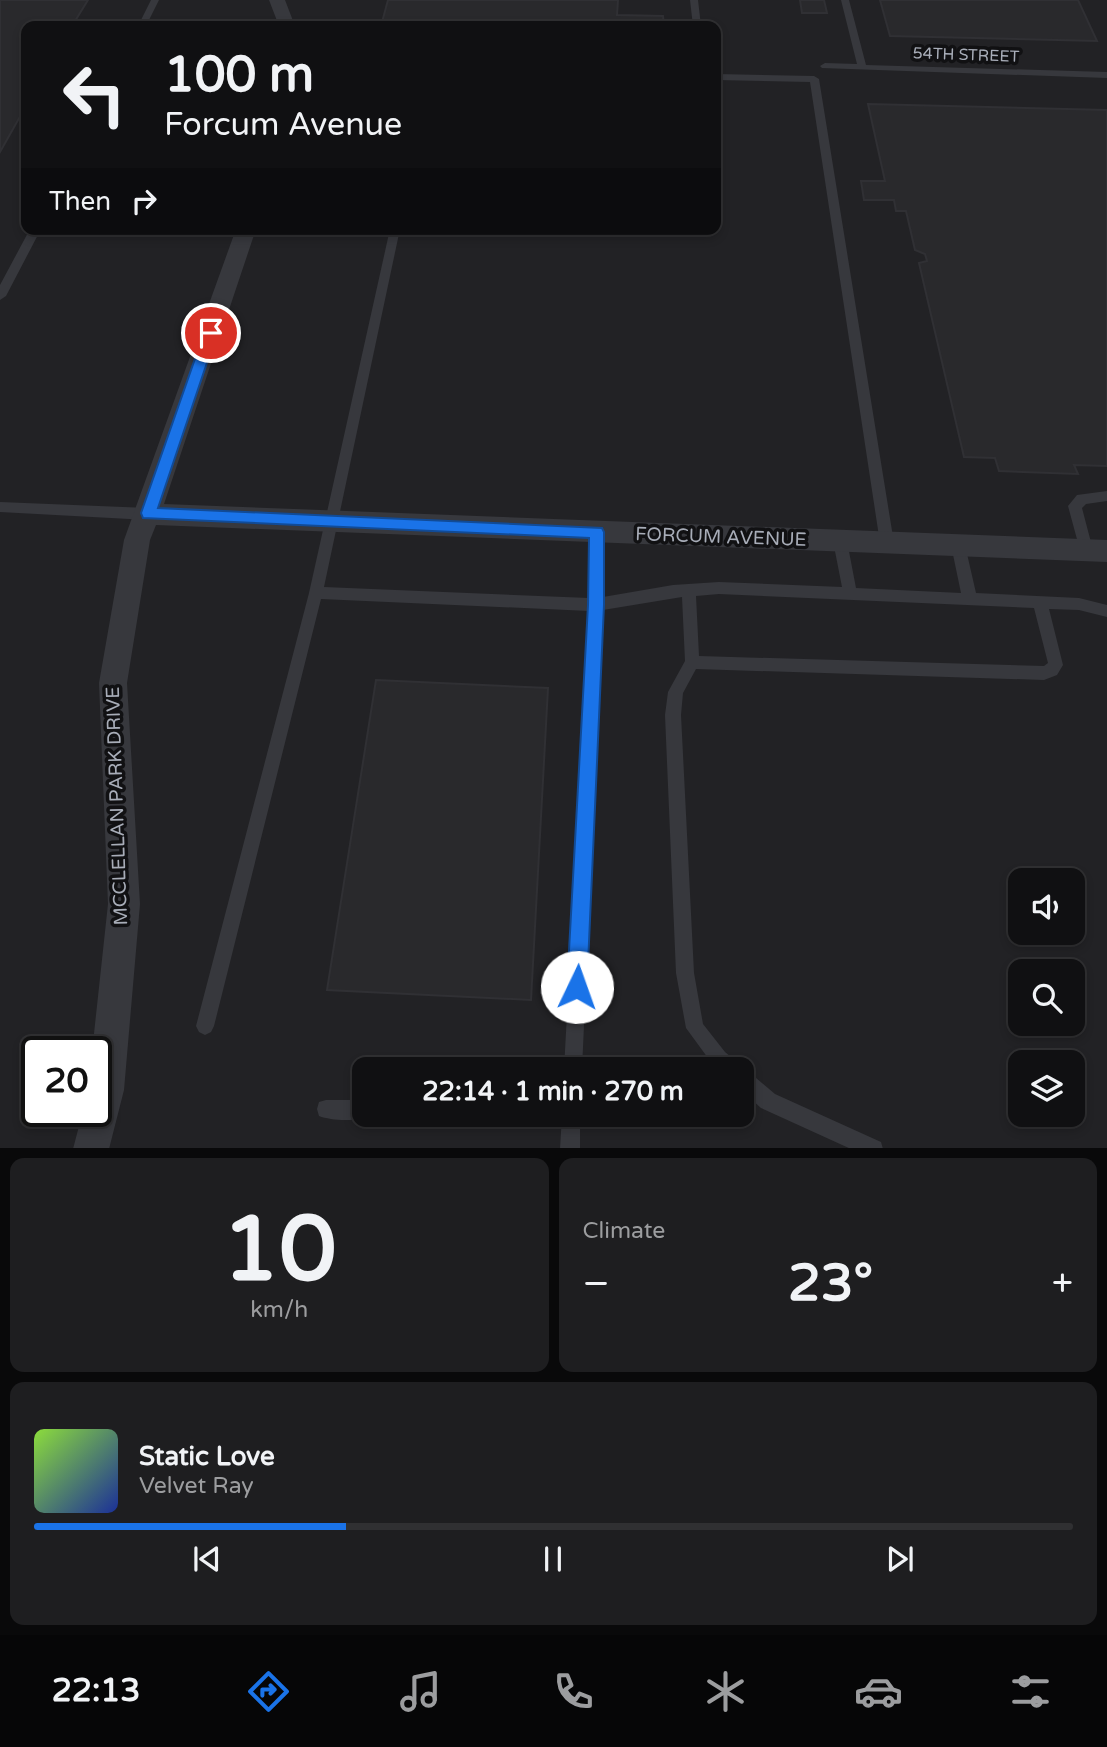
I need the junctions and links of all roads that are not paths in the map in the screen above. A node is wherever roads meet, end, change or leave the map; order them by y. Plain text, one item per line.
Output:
1 (155, 0) edge
2 (277, 0) edge
3 (695, 0) edge
4 (845, 0) edge
5 (144, 21) edge
6 (285, 21) edge
7 (697, 21) edge
8 (825, 66) dead end
9 (862, 67) junction
10 (1107, 75) edge
11 (721, 77) edge
12 (33, 235) edge
13 (244, 235) edge
14 (394, 235) edge
15 (0, 296) edge
16 (1107, 496) edge
17 (0, 508) edge
18 (148, 513) junction
19 (332, 523) junction
20 (596, 532) junction
21 (840, 541) junction
22 (887, 542) junction
23 (958, 545) junction
24 (1097, 550) edge
25 (689, 590) junction
26 (316, 593) junction
27 (850, 594) junction
28 (970, 599) junction
29 (1040, 602) junction
30 (596, 605) junction
31 (1107, 611) edge
32 (692, 662) junction
33 (205, 1026) dead end
34 (574, 1057) edge
35 (717, 1057) edge
36 (754, 1089) edge
37 (326, 1109) dead end
38 (352, 1109) edge
39 (571, 1127) edge
40 (91, 1148) edge
41 (570, 1148) edge
42 (872, 1148) edge

1 - 5 lane
2 - 6 street
3 - 7 lane
4 - 9 lane
8 - 9 lane, 54TH STREET
9 - 10 lane, 54TH STREET
11 - 22 lane
12 - 15 lane
13 - 18 street, MCCLELLAN PARK DRIVE
14 - 19 lane
16 - 24 lane
17 - 18 lane, FORCUM AVENUE
18 - 19 street, FORCUM AVENUE
18 - 40 street, MCCLELLAN PARK DRIVE
19 - 20 street, FORCUM AVENUE
19 - 26 lane
20 - 21 street, FORCUM AVENUE
20 - 30 lane
21 - 22 street, FORCUM AVENUE
21 - 27 lane
22 - 23 street, FORCUM AVENUE
23 - 24 street, FORCUM AVENUE
23 - 28 lane
25 - 27 lane
25 - 30 lane
25 - 32 lane
26 - 30 lane
26 - 33 lane
27 - 28 lane
28 - 29 lane
29 - 31 lane
29 - 32 lane
30 - 34 lane
32 - 35 lane
36 - 42 lane
37 - 38 lane
39 - 41 lane

